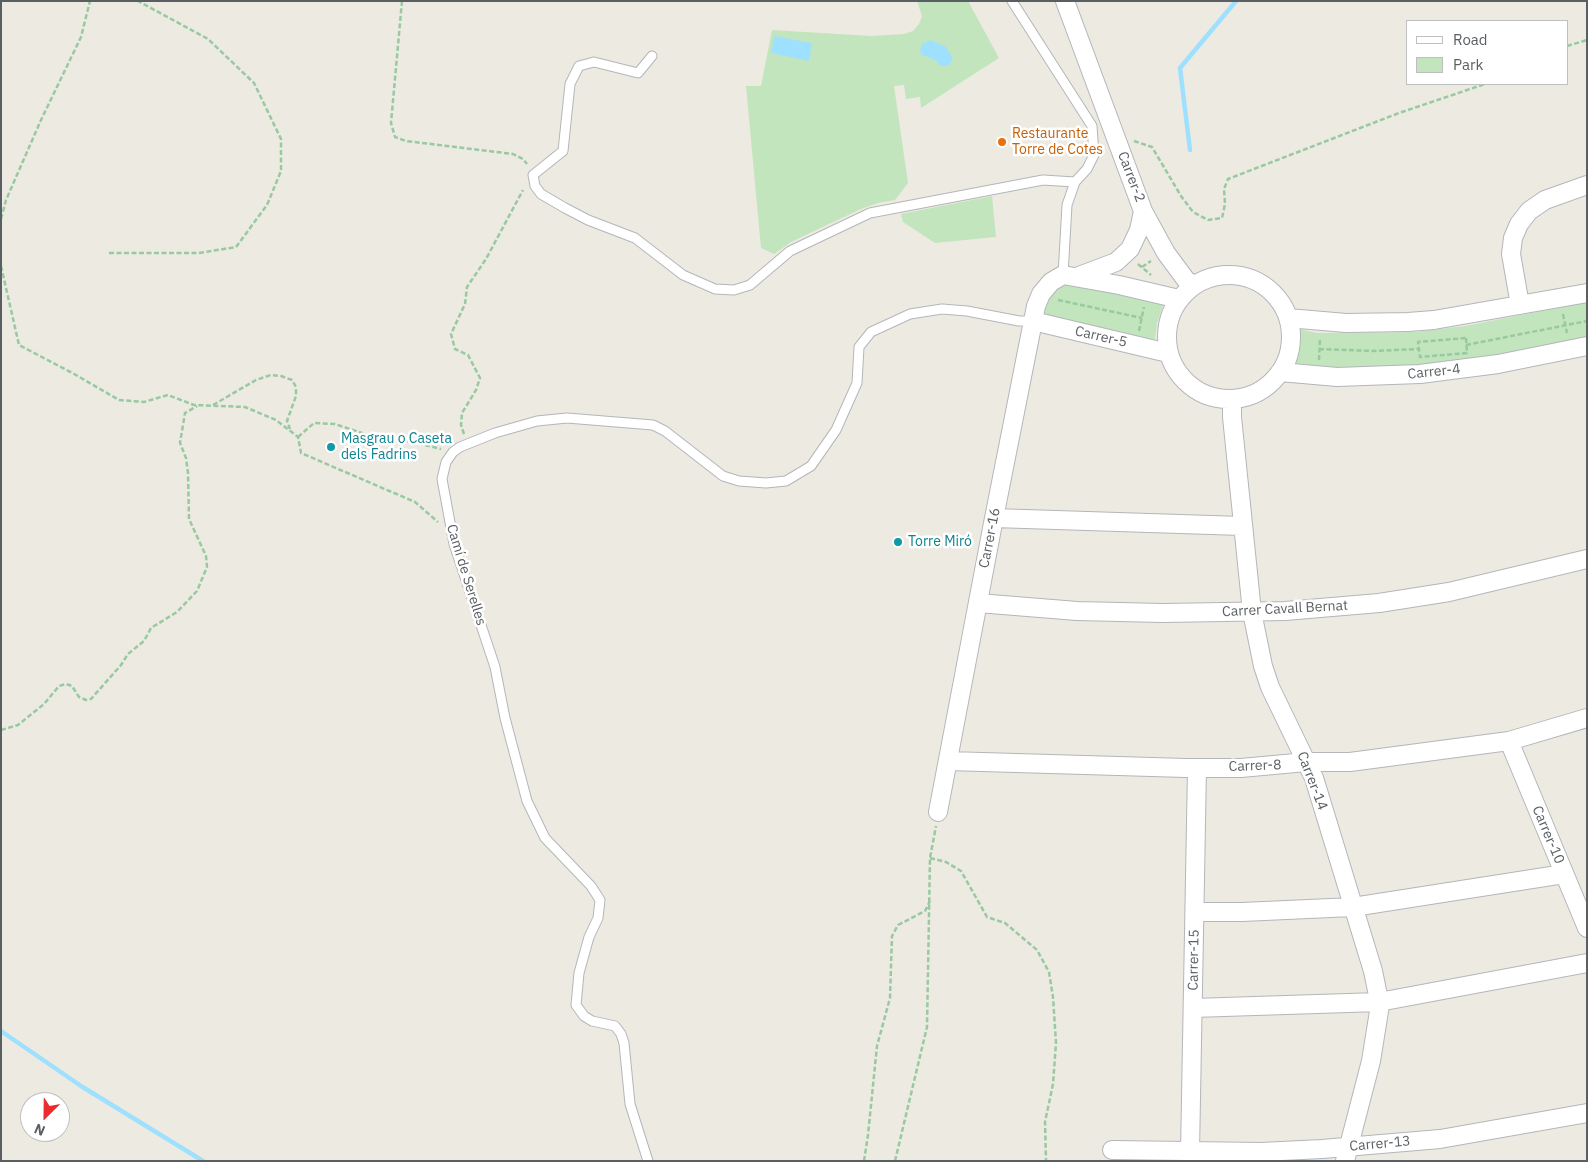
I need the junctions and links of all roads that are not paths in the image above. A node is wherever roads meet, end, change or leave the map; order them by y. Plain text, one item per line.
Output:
1 (1012, 1) edge
2 (1065, 1) edge
3 (652, 56) dead end
4 (1075, 182) junction
5 (1587, 185) edge
6 (1143, 211) junction
7 (1070, 276) junction
8 (1193, 285) junction
9 (1587, 293) edge
10 (1179, 299) junction
11 (1520, 305) junction
12 (1288, 318) junction
13 (1033, 321) junction
14 (1578, 348) edge
15 (1168, 353) junction
16 (1280, 372) junction
17 (1232, 399) junction
18 (994, 518) junction
19 (1242, 526) junction
20 (1587, 558) edge
21 (978, 603) junction
22 (1252, 612) junction
23 (1587, 718) edge
24 (1509, 741) junction
25 (948, 761) junction
26 (1306, 762) junction
27 (1197, 768) junction
28 (938, 812) road end
29 (1564, 874) junction
30 (1353, 907) junction
31 (1196, 912) junction
32 (1587, 928) edge
33 (1587, 963) edge
34 (1379, 1002) junction
35 (1193, 1008) junction
36 (1587, 1113) edge
37 (1112, 1150) dead end
38 (1190, 1152) junction
39 (1346, 1154) edge
40 (648, 1161) edge

1 - 4 lane
2 - 6 street, Carrer-2
3 - 4 lane
4 - 7 lane
5 - 11 street
6 - 7 street, Carrer-16
6 - 8 street, Carrer-2
7 - 10 street
7 - 13 street, Carrer-16
8 - 10 street
8 - 12 street
9 - 11 street
10 - 15 street
11 - 12 street
12 - 16 street
13 - 15 street, Carrer-5
13 - 18 street, Carrer-16
13 - 40 lane, Camí de Serelles
14 - 16 street, Carrer-4
15 - 17 street
16 - 17 street
17 - 19 street, Carrer-14
18 - 19 street
18 - 21 street, Carrer-16
19 - 22 street, Carrer-14
20 - 22 street, Carrer Cavall Bernat
21 - 22 street, Carrer Cavall Bernat
21 - 25 street, Carrer-16
22 - 26 street, Carrer-14
23 - 24 street, Carrer-8
24 - 26 street, Carrer-8
24 - 29 street, Carrer-10
25 - 27 street, Carrer-8
25 - 28 street, Carrer-16
26 - 27 street, Carrer-8
26 - 30 street, Carrer-14
27 - 31 street, Carrer-15
29 - 30 street
29 - 32 street, Carrer-10
30 - 31 street
30 - 34 street, Carrer-14
31 - 35 street, Carrer-15
33 - 34 street
34 - 35 street
34 - 39 street, Carrer-14
35 - 38 street, Carrer-15
36 - 39 street, Carrer-13
37 - 38 street, Carrer-13
38 - 39 street, Carrer-13

